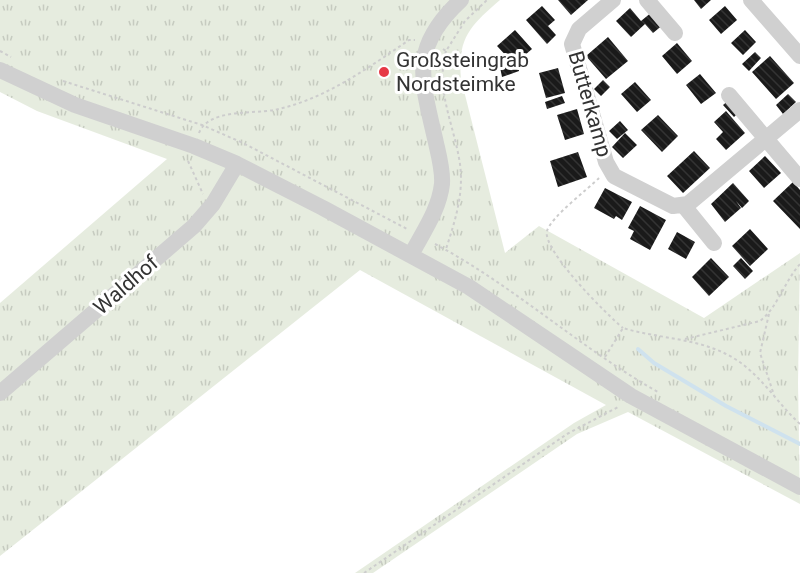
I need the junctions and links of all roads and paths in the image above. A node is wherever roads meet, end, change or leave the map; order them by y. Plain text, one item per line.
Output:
1 (461, 0) edge
2 (487, 0) edge
3 (613, 0) edge
4 (647, 0) edge
5 (751, 0) edge
6 (675, 33) dead end
7 (428, 42) junction
8 (0, 51) edge
9 (800, 56) edge
10 (16, 60) dead end
11 (0, 70) edge
12 (59, 80) dead end
13 (729, 95) dead end
14 (800, 110) edge
15 (202, 125) junction
16 (765, 138) junction
17 (194, 146) junction
18 (237, 164) junction
19 (609, 169) junction
20 (800, 179) edge
21 (213, 204) junction
22 (684, 206) junction
23 (714, 243) dead end
24 (411, 255) junction
25 (800, 264) edge
26 (769, 314) junction
27 (623, 328) junction
28 (682, 340) junction
29 (596, 373) junction
30 (0, 393) edge
31 (631, 396) junction
32 (774, 397) junction
33 (800, 424) edge
34 (800, 487) edge
35 (364, 573) edge

1 - 7 street
2 - 7 path
3 - 19 street, Butterkamp
4 - 6 street
5 - 9 street
7 - 15 path
7 - 24 street
8 - 10 path
11 - 17 street
12 - 15 path
13 - 16 street
14 - 16 street
15 - 17 path
16 - 20 street
16 - 22 street
17 - 18 street
17 - 21 path
18 - 21 street, Waldhof
18 - 24 street
19 - 22 street, Butterkamp
19 - 27 path
21 - 30 street, Waldhof
22 - 23 street
24 - 29 street
25 - 26 path
26 - 28 path
26 - 32 path
27 - 28 path
27 - 29 path
28 - 32 path
29 - 31 street
31 - 34 street
31 - 35 path
32 - 33 path

